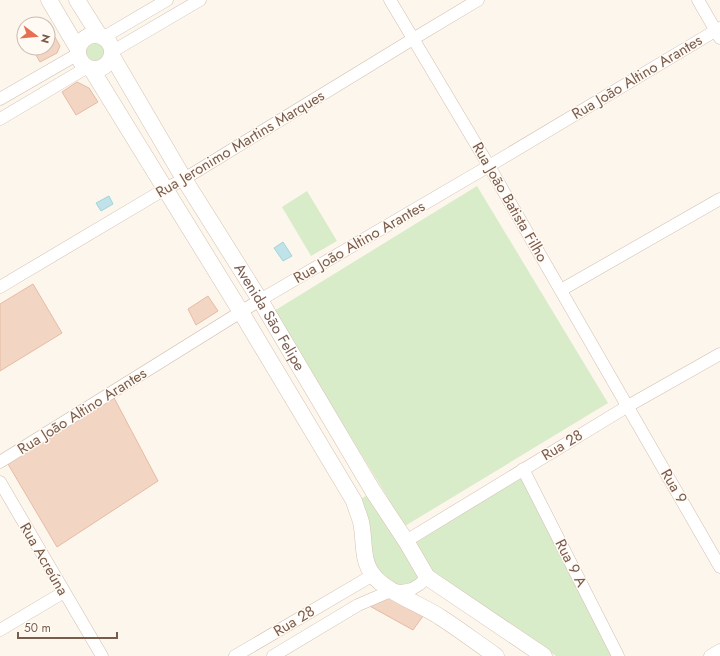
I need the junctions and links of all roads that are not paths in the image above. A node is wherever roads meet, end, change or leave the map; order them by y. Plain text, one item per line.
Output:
1 (49, 0) edge
2 (77, 0) edge
3 (167, 0) edge
4 (200, 0) edge
5 (390, 0) edge
6 (478, 0) edge
7 (698, 0) edge
8 (718, 32) edge
9 (413, 39) junction
10 (107, 45) junction
11 (78, 51) junction
12 (89, 69) junction
13 (0, 99) edge
14 (0, 119) edge
15 (489, 166) junction
16 (184, 179) junction
17 (165, 189) junction
18 (720, 199) edge
19 (0, 287) edge
20 (561, 290) junction
21 (260, 300) junction
22 (241, 312) junction
23 (720, 354) edge
24 (628, 406) junction
25 (0, 462) edge
26 (523, 469) junction
27 (0, 482) edge
28 (373, 490) junction
29 (354, 501) junction
30 (406, 541) junction
31 (720, 567) edge
32 (372, 575) junction
33 (427, 577) junction
34 (393, 590) junction
35 (64, 592) junction
36 (0, 630) edge
37 (720, 650) edge
38 (102, 656) edge
39 (235, 656) edge
40 (273, 656) edge
41 (496, 656) edge
42 (544, 656) edge
43 (618, 656) edge
44 (710, 656) edge

1 - 11 street
2 - 10 street, Avenida São Felipe
3 - 10 street
4 - 10 street
5 - 9 street, Rua João Batista Filho
6 - 9 street, Rua Jeronimo Martins Marques
7 - 8 street
8 - 15 street, Rua João Altino Arantes
9 - 15 street, Rua João Batista Filho
9 - 16 street, Rua Jeronimo Martins Marques
10 - 11 street
10 - 12 street
10 - 16 street, Avenida São Felipe
11 - 12 street
11 - 13 street
12 - 14 street
12 - 17 street, Avenida São Felipe
15 - 20 street, Rua João Batista Filho
15 - 21 street, Rua João Altino Arantes
16 - 17 street, Rua Jeronimo Martins Marques
16 - 21 street, Avenida São Felipe
17 - 19 street, Rua Jeronimo Martins Marques
17 - 22 street, Avenida São Felipe
18 - 20 street
20 - 24 street, Rua João Batista Filho
21 - 22 street, Rua João Altino Arantes
21 - 28 street, Avenida São Felipe
22 - 25 street, Rua João Altino Arantes
22 - 29 street, Avenida São Felipe
23 - 24 street, Rua 28
24 - 26 street, Rua 28
24 - 31 street, Rua 9
26 - 30 street, Rua 28
26 - 43 street, Rua 9 A
27 - 35 street, Rua Acreúna
28 - 29 street
28 - 30 street, Avenida São Felipe
29 - 32 street, Avenida São Felipe
30 - 33 street, Avenida São Felipe
32 - 34 street
32 - 39 street, Rua 28
33 - 34 street
33 - 42 street, Avenida São Felipe
34 - 40 street
34 - 41 street
35 - 36 street
35 - 38 street, Rua Acreúna
37 - 44 street

